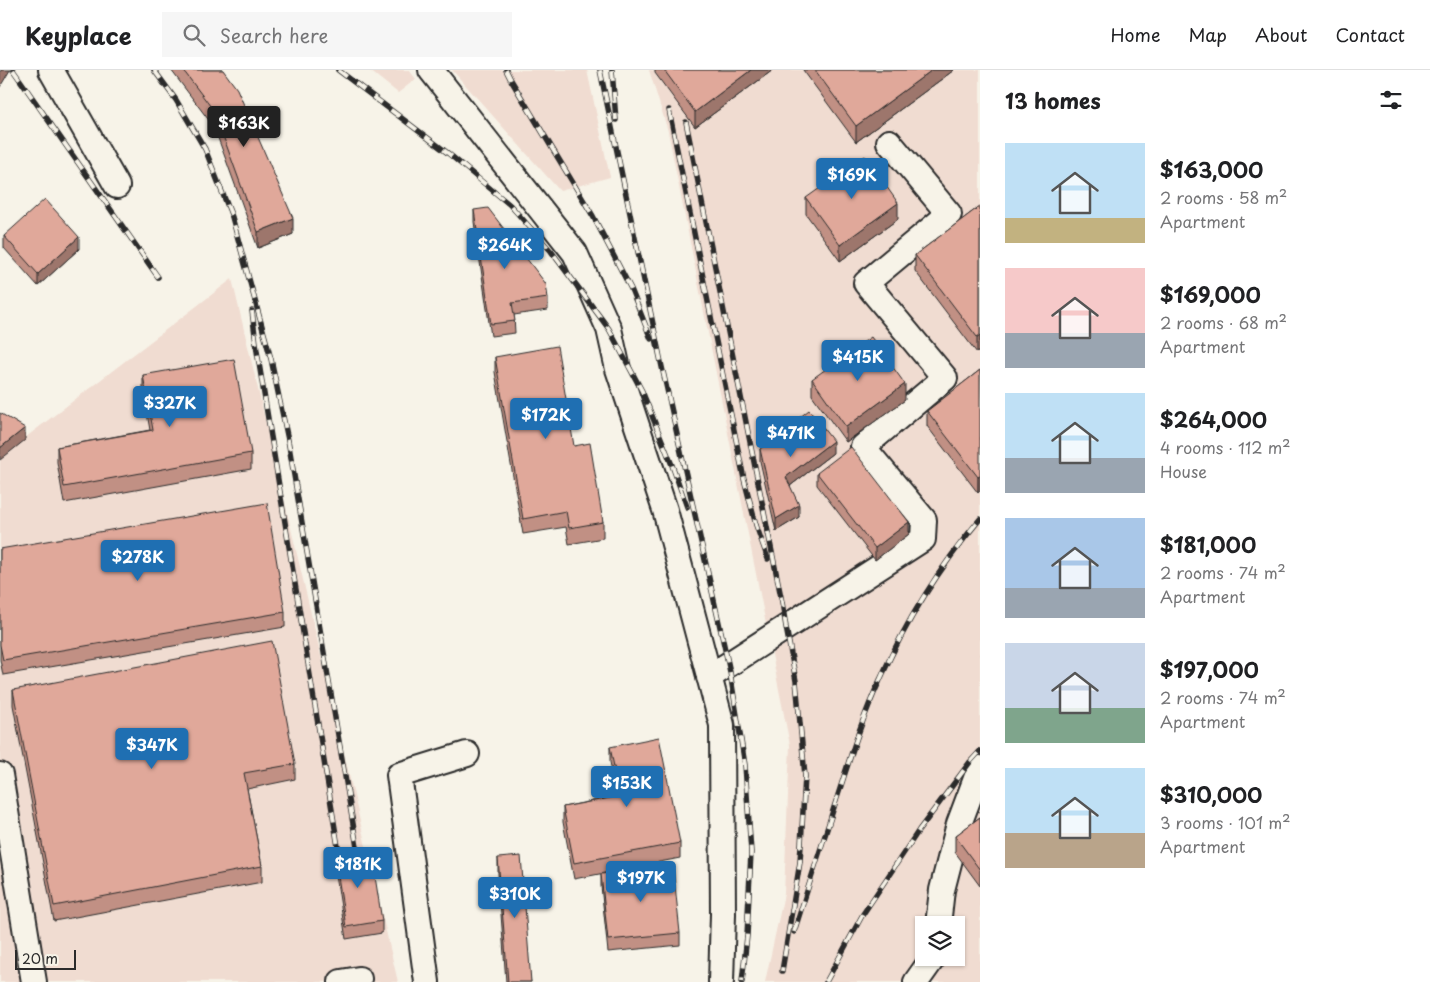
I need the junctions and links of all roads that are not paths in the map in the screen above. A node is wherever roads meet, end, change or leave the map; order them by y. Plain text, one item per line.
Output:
1 (51, 70) edge
2 (431, 70) edge
3 (888, 142) dead end
4 (117, 186) dead end
5 (709, 677) junction
6 (467, 754) dead end
7 (980, 768) edge
8 (0, 775) edge
9 (939, 916) edge
10 (927, 966) edge
11 (34, 982) edge
12 (427, 982) edge
13 (721, 982) edge
14 (916, 982) edge

1 - 4 lane
2 - 5 lane
3 - 5 lane
5 - 13 lane
6 - 12 lane
7 - 9 lane
8 - 11 lane
10 - 14 lane

